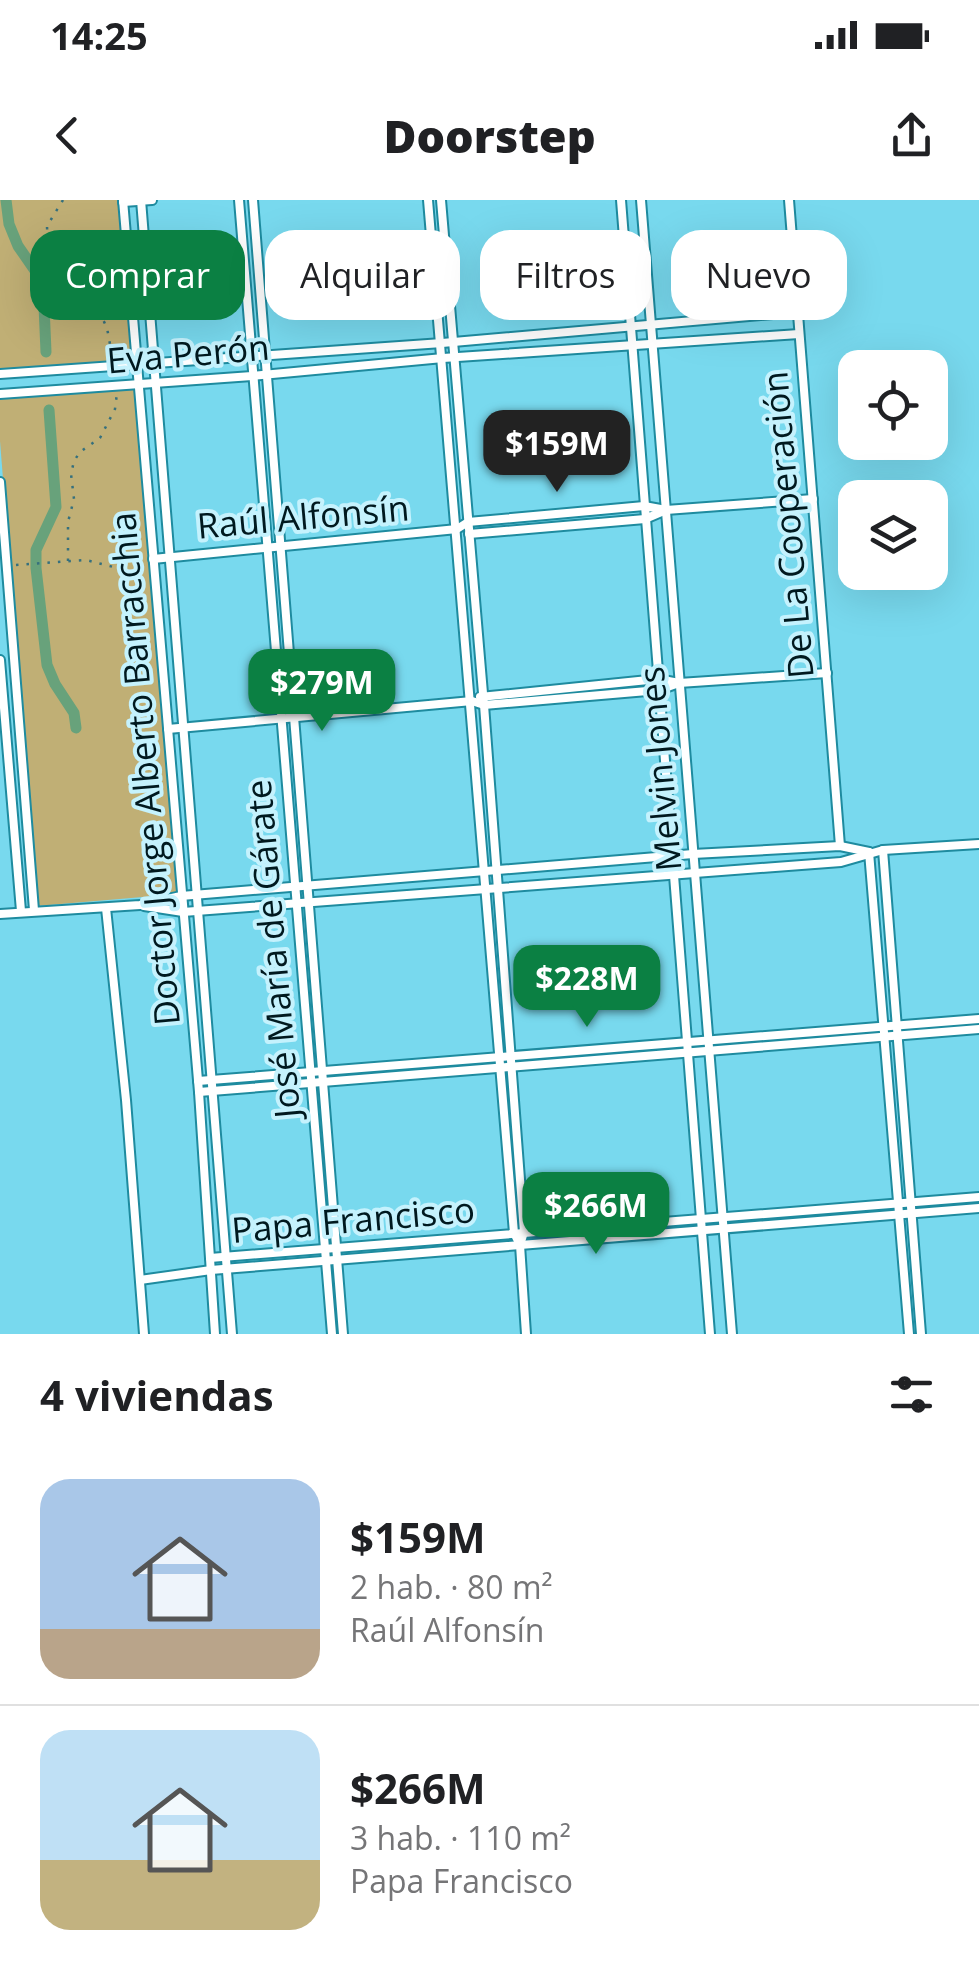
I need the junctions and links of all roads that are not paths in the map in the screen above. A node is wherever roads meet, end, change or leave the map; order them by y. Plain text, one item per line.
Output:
1 (141, 200) edge
2 (152, 200) edge
3 (239, 200) edge
4 (253, 200) edge
5 (428, 200) edge
6 (441, 200) edge
7 (621, 200) edge
8 (641, 200) edge
9 (789, 200) edge
10 (123, 201) edge
11 (791, 230) edge
12 (699, 320) edge
13 (797, 320) edge
14 (651, 324) junction
15 (631, 325) junction
16 (800, 334) junction
17 (454, 340) junction
18 (442, 343) junction
19 (653, 344) junction
20 (633, 346) junction
21 (264, 354) junction
22 (251, 356) junction
23 (443, 358) junction
24 (456, 358) junction
25 (153, 364) junction
26 (136, 365) junction
27 (0, 374) edge
28 (266, 374) junction
29 (252, 376) junction
30 (155, 384) junction
31 (138, 385) junction
32 (0, 394) edge
33 (0, 482) edge
34 (813, 498) junction
35 (644, 506) junction
36 (666, 510) junction
37 (645, 519) junction
38 (468, 522) junction
39 (457, 529) junction
40 (470, 535) junction
41 (279, 545) junction
42 (266, 547) junction
43 (168, 556) junction
44 (3, 558) edge
45 (154, 559) junction
46 (4, 571) edge
47 (0, 660) edge
48 (827, 673) junction
49 (658, 679) junction
50 (680, 683) junction
51 (658, 690) junction
52 (484, 694) junction
53 (472, 702) junction
54 (484, 705) junction
55 (294, 718) junction
56 (280, 720) junction
57 (185, 727) junction
58 (168, 728) junction
59 (19, 730) junction
60 (2, 731) edge
61 (20, 742) junction
62 (3, 744) edge
63 (979, 844) edge
64 (840, 846) junction
65 (884, 850) junction
66 (869, 852) junction
67 (693, 854) junction
68 (670, 856) junction
69 (497, 870) junction
70 (486, 871) junction
71 (695, 874) junction
72 (672, 876) junction
73 (294, 886) junction
74 (307, 886) junction
75 (499, 888) junction
76 (488, 889) junction
77 (198, 895) junction
78 (181, 896) junction
79 (308, 902) junction
80 (296, 903) junction
81 (140, 905) junction
82 (106, 908) junction
83 (34, 910) junction
84 (22, 911) junction
85 (200, 911) junction
86 (183, 912) junction
87 (0, 914) edge
88 (979, 1019) edge
89 (979, 1029) edge
90 (896, 1030) junction
91 (884, 1031) junction
92 (708, 1040) junction
93 (685, 1041) junction
94 (709, 1050) junction
95 (686, 1052) junction
96 (512, 1055) junction
97 (502, 1056) junction
98 (513, 1065) junction
99 (502, 1066) junction
100 (310, 1070) junction
101 (322, 1070) junction
102 (213, 1080) junction
103 (323, 1080) junction
104 (198, 1081) junction
105 (311, 1081) junction
106 (214, 1090) junction
107 (199, 1092) junction
108 (979, 1197) edge
109 (910, 1203) junction
110 (898, 1204) junction
111 (979, 1208) edge
112 (911, 1213) junction
113 (899, 1214) junction
114 (723, 1218) junction
115 (700, 1219) junction
116 (724, 1228) junction
117 (701, 1230) junction
118 (519, 1232) junction
119 (520, 1244) junction
120 (336, 1248) junction
121 (324, 1249) junction
122 (226, 1257) junction
123 (210, 1258) junction
124 (326, 1260) junction
125 (338, 1260) junction
126 (227, 1268) junction
127 (211, 1270) junction
128 (140, 1280) junction
129 (144, 1334) edge
130 (215, 1334) edge
131 (232, 1334) edge
132 (332, 1334) edge
133 (344, 1334) edge
134 (526, 1334) edge
135 (710, 1334) edge
136 (732, 1334) edge
137 (908, 1334) edge
138 (921, 1334) edge

1 - 2 street
1 - 10 street
1 - 25 street, Doctor Jorge Alberto Barracchia
3 - 22 street, José María de Gárate
4 - 21 street, José María de Gárate
5 - 18 street
6 - 17 street
7 - 15 street, Melvin Jones
8 - 14 street, Melvin Jones
9 - 11 street, De La Cooperación
10 - 26 street, Doctor Jorge Alberto Barracchia
12 - 14 street, Eva Perón
13 - 16 street, De La Cooperación
14 - 15 street, Eva Perón
14 - 19 street, Melvin Jones
15 - 17 street, Eva Perón
15 - 20 street, Melvin Jones
16 - 19 street, Eva Perón
16 - 34 street, De La Cooperación
17 - 18 street, Eva Perón
17 - 24 street
18 - 21 street, Eva Perón
18 - 23 street
19 - 20 street, Eva Perón
19 - 36 street, Melvin Jones
20 - 24 street, Eva Perón
20 - 35 street, Melvin Jones
21 - 22 street, Eva Perón
21 - 28 street, José María de Gárate
22 - 25 street, Eva Perón
22 - 29 street, José María de Gárate
23 - 24 street, Eva Perón
23 - 28 street, Eva Perón
23 - 39 street
24 - 38 street
25 - 26 street, Eva Perón
25 - 30 street, Doctor Jorge Alberto Barracchia
26 - 27 street, Eva Perón
26 - 31 street, Doctor Jorge Alberto Barracchia
28 - 29 street, Eva Perón
28 - 41 street, José María de Gárate
29 - 30 street, Eva Perón
29 - 42 street, José María de Gárate
30 - 31 street, Eva Perón
30 - 43 street, Doctor Jorge Alberto Barracchia
31 - 32 street, Eva Perón
31 - 45 street, Doctor Jorge Alberto Barracchia
33 - 44 street
34 - 36 street, Raúl Alfonsín
34 - 48 street, De La Cooperación
35 - 36 street, Raúl Alfonsín
35 - 37 street, Melvin Jones
35 - 38 street, Raúl Alfonsín
36 - 37 street, Raúl Alfonsín
36 - 50 street, Melvin Jones
37 - 40 street, Raúl Alfonsín
37 - 49 street, Melvin Jones
38 - 39 street, Raúl Alfonsín
38 - 40 street
39 - 40 street, Raúl Alfonsín
39 - 41 street, Raúl Alfonsín
39 - 53 street
40 - 52 street
41 - 42 street, Raúl Alfonsín
41 - 55 street, José María de Gárate
42 - 43 street, Raúl Alfonsín
42 - 56 street, José María de Gárate
43 - 45 street, Raúl Alfonsín
43 - 57 street, Doctor Jorge Alberto Barracchia
44 - 46 street
45 - 58 street, Doctor Jorge Alberto Barracchia
46 - 59 street
47 - 60 street
48 - 50 street
48 - 64 street, De La Cooperación
49 - 50 street
49 - 51 street, Melvin Jones
49 - 52 street
50 - 51 street
50 - 67 street, Melvin Jones
51 - 54 street
51 - 68 street, Melvin Jones
52 - 53 street
52 - 54 street
53 - 54 street
53 - 55 street
53 - 70 street
54 - 69 street
55 - 56 street
55 - 74 street, José María de Gárate
56 - 57 street
56 - 73 street, José María de Gárate
57 - 58 street
57 - 77 street, Doctor Jorge Alberto Barracchia
58 - 78 street, Doctor Jorge Alberto Barracchia
59 - 60 street
59 - 61 street
60 - 62 street
61 - 62 street
61 - 83 street
62 - 84 street
63 - 65 street
64 - 66 street
64 - 67 street
65 - 66 street
65 - 90 street
66 - 71 street
66 - 91 street
67 - 68 street
67 - 71 street, Melvin Jones
68 - 69 street
68 - 72 street, Melvin Jones
69 - 70 street
69 - 75 street
70 - 74 street
70 - 76 street
71 - 72 street
71 - 92 street, Melvin Jones
72 - 75 street
72 - 93 street, Melvin Jones
73 - 74 street
73 - 77 street
73 - 80 street, José María de Gárate
74 - 79 street, José María de Gárate
75 - 76 street
75 - 96 street
76 - 79 street
76 - 97 street
77 - 78 street
77 - 85 street, Doctor Jorge Alberto Barracchia
78 - 81 street
78 - 86 street, Doctor Jorge Alberto Barracchia
79 - 80 street
79 - 101 street, José María de Gárate
80 - 85 street
80 - 100 street, José María de Gárate
81 - 82 street
81 - 86 street
82 - 83 street
82 - 128 street
83 - 84 street
84 - 87 street
85 - 86 street
85 - 102 street, Doctor Jorge Alberto Barracchia
86 - 104 street, Doctor Jorge Alberto Barracchia
88 - 90 street
89 - 90 street
90 - 91 street
90 - 109 street
91 - 92 street
91 - 94 street
91 - 110 street
92 - 93 street
92 - 94 street, Melvin Jones
93 - 95 street, Melvin Jones
93 - 96 street
94 - 95 street
94 - 114 street, Melvin Jones
95 - 98 street
95 - 115 street, Melvin Jones
96 - 97 street
96 - 98 street
97 - 99 street
97 - 101 street
98 - 99 street
98 - 118 street
99 - 103 street
99 - 118 street
100 - 101 street
100 - 102 street
100 - 105 street, José María de Gárate
101 - 103 street, José María de Gárate
102 - 104 street
102 - 106 street, Doctor Jorge Alberto Barracchia
103 - 105 street
103 - 120 street, José María de Gárate
104 - 107 street, Doctor Jorge Alberto Barracchia
105 - 106 street
105 - 121 street, José María de Gárate
106 - 107 street
106 - 122 street, Doctor Jorge Alberto Barracchia
107 - 123 street, Doctor Jorge Alberto Barracchia
108 - 109 street, Papa Francisco
109 - 110 street, Papa Francisco
109 - 112 street
110 - 113 street
110 - 114 street, Papa Francisco
111 - 112 street, Papa Francisco
112 - 113 street, Papa Francisco
112 - 138 street
113 - 116 street, Papa Francisco
113 - 137 street
114 - 115 street, Papa Francisco
114 - 116 street, Melvin Jones
115 - 117 street, Melvin Jones
115 - 118 street, Papa Francisco
116 - 117 street, Papa Francisco
116 - 136 street, Melvin Jones
117 - 119 street, Papa Francisco
117 - 135 street, Melvin Jones
118 - 119 street
118 - 120 street, Papa Francisco
119 - 125 street, Papa Francisco
119 - 134 street
120 - 121 street, Papa Francisco
120 - 125 street, José María de Gárate
121 - 122 street, Papa Francisco
121 - 124 street, José María de Gárate
122 - 123 street, Papa Francisco
122 - 126 street, Doctor Jorge Alberto Barracchia
123 - 127 street, Doctor Jorge Alberto Barracchia
124 - 125 street, Papa Francisco
124 - 126 street, Papa Francisco
124 - 132 street, José María de Gárate
125 - 133 street, José María de Gárate
126 - 127 street, Papa Francisco
126 - 131 street, Doctor Jorge Alberto Barracchia
127 - 128 street, Papa Francisco
127 - 130 street, Doctor Jorge Alberto Barracchia
128 - 129 street

